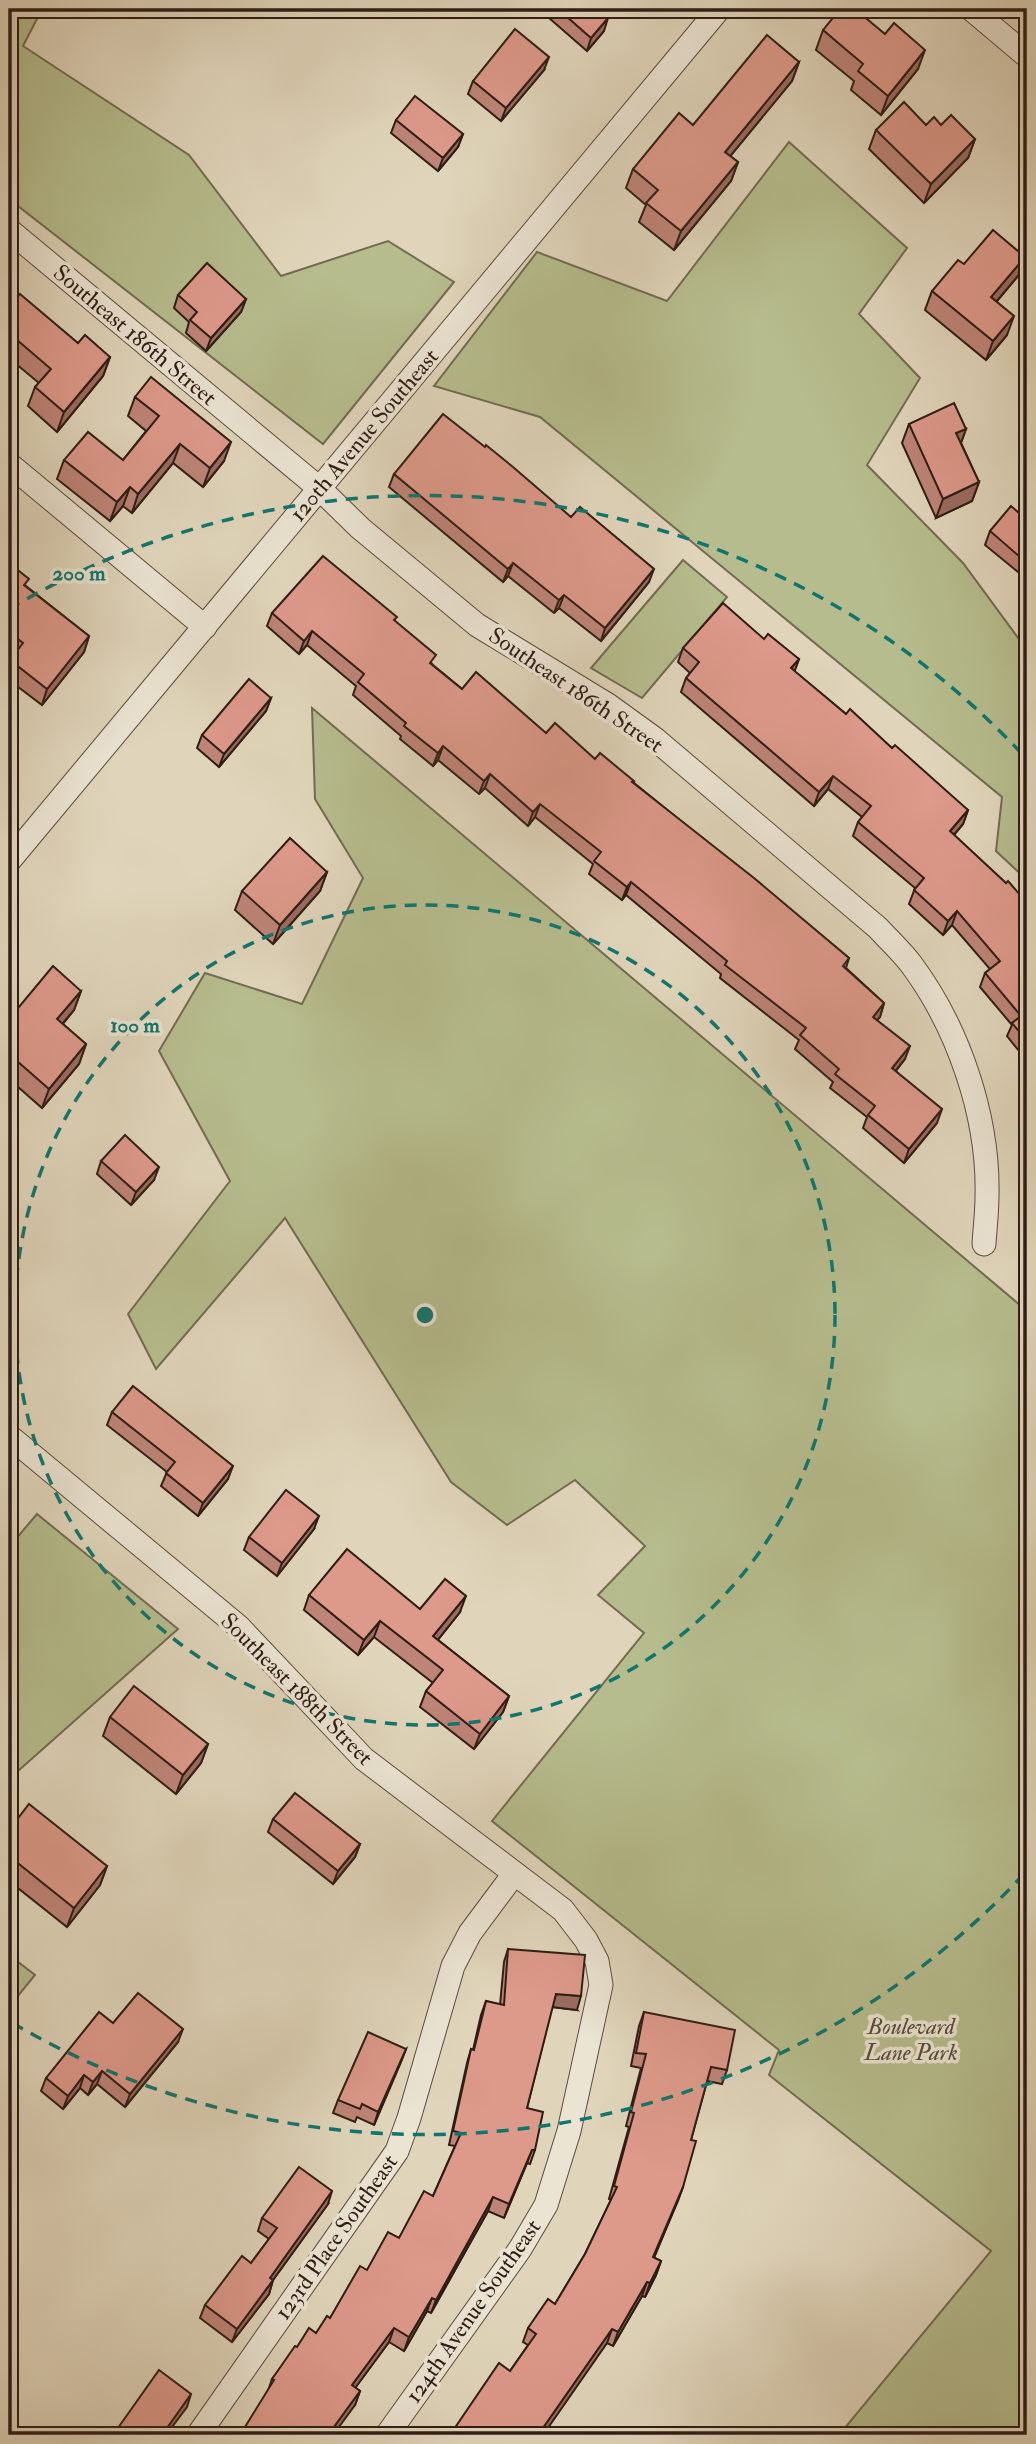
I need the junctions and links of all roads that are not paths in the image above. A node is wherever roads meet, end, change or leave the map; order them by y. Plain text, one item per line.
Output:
1 (719, 9) edge
2 (971, 9) edge
3 (1027, 56) edge
4 (9, 230) edge
5 (9, 464) edge
6 (319, 488) junction
7 (205, 627) junction
8 (9, 861) edge
9 (985, 1244) dead end
10 (9, 1436) edge
11 (514, 1874) junction
12 (586, 1940) joint
13 (198, 2435) edge
14 (387, 2435) edge

1 - 6 street, 120th Avenue Southeast
2 - 3 street
4 - 6 street, Southeast 186th Street
5 - 7 street
6 - 7 street, 120th Avenue Southeast
6 - 9 street, Southeast 186th Street
7 - 8 street, 120th Avenue Southeast
10 - 11 street, Southeast 188th Street
11 - 12 street, Southeast 188th Street
11 - 13 street, 123rd Place Southeast
12 - 14 street, 124th Avenue Southeast

